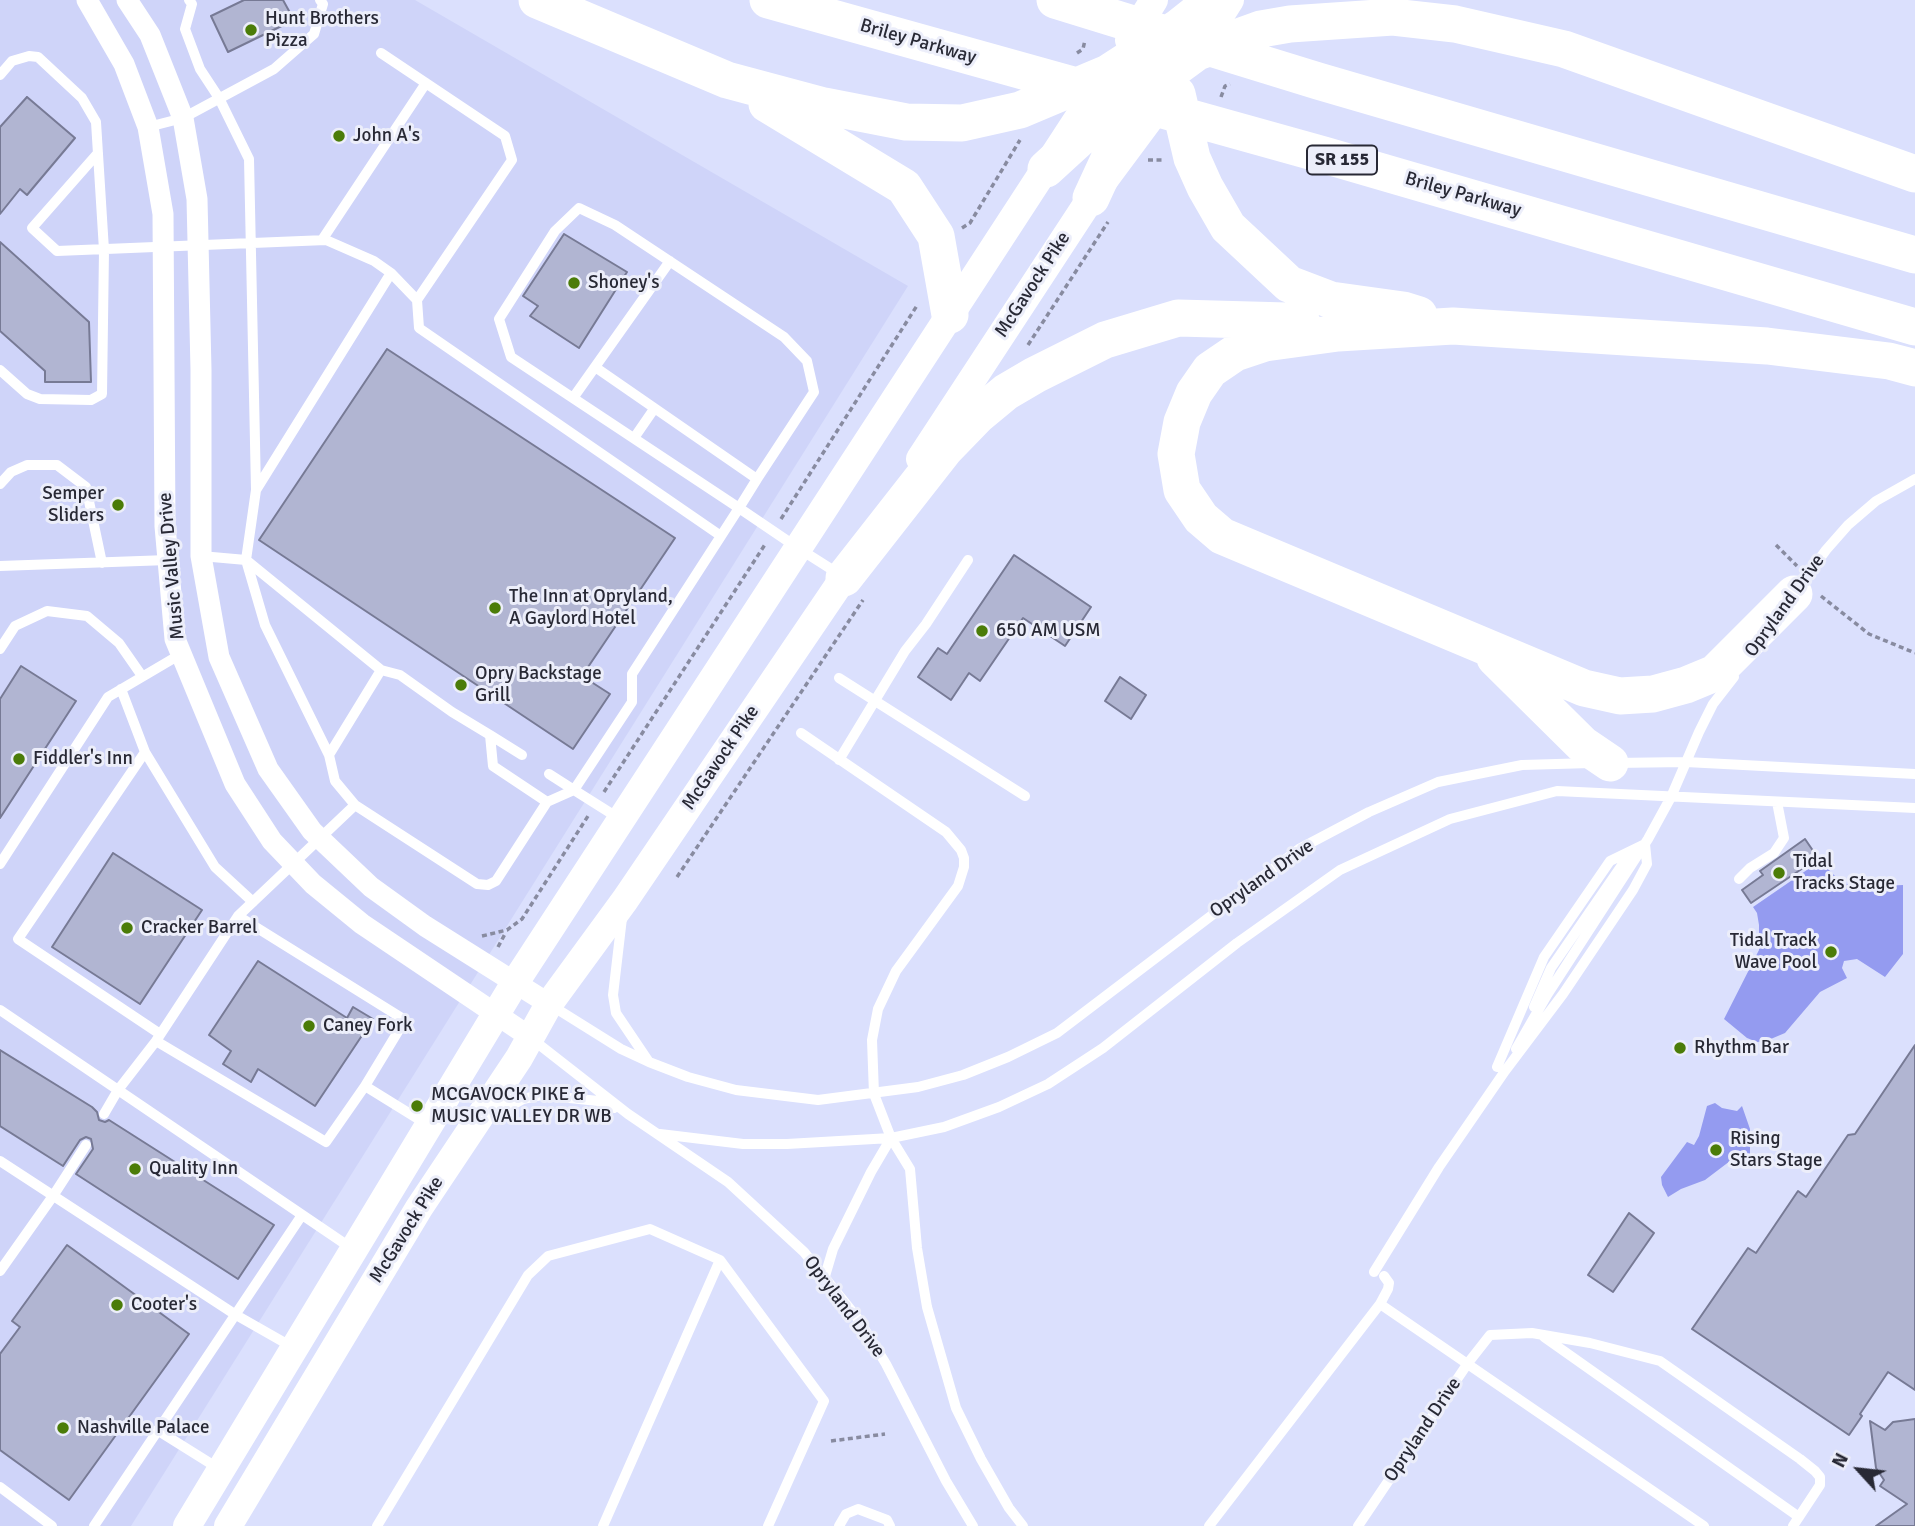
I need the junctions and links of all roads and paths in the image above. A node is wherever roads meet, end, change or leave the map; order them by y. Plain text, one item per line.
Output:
1 (88, 0) edge
2 (127, 0) edge
3 (189, 0) edge
4 (320, 0) edge
5 (537, 0) edge
6 (768, 0) edge
7 (1055, 0) edge
8 (1224, 0) edge
9 (1465, 0) edge
10 (1142, 18) edge
11 (1181, 46) edge
12 (1564, 49) junction
13 (381, 53) dead end
14 (0, 75) edge
15 (727, 80) junction
16 (1235, 82) dead end
17 (426, 83) junction
18 (1121, 85) junction
19 (219, 98) junction
20 (1220, 99) dead end
21 (1020, 110) junction
22 (183, 118) junction
23 (148, 127) junction
24 (1122, 147) junction
25 (98, 153) junction
26 (1046, 169) joint
27 (1915, 174) edge
28 (1091, 198) joint
29 (936, 236) junction
30 (322, 240) junction
31 (252, 242) junction
32 (198, 244) junction
33 (163, 246) junction
34 (104, 250) junction
35 (1915, 255) edge
36 (670, 261) junction
37 (391, 273) junction
38 (417, 300) junction
39 (935, 307) junction
40 (1453, 326) junction
41 (1915, 327) edge
42 (1338, 333) junction
43 (595, 368) junction
44 (1915, 368) edge
45 (0, 370) edge
46 (573, 398) junction
47 (654, 409) junction
48 (634, 438) junction
49 (757, 479) junction
50 (1915, 479) edge
51 (0, 484) edge
52 (256, 490) junction
53 (739, 508) junction
54 (774, 531) junction
55 (721, 536) junction
56 (1776, 545) dead end
57 (798, 548) junction
58 (201, 555) junction
59 (168, 560) junction
60 (246, 560) junction
61 (968, 560) dead end
62 (102, 563) junction
63 (0, 566) edge
64 (844, 578) junction
65 (1800, 585) junction
66 (1480, 643) junction
67 (217, 646) junction
68 (0, 649) edge
69 (181, 653) junction
70 (1915, 653) edge
71 (1751, 654) dead end
72 (1744, 664) dead end
73 (381, 670) junction
74 (142, 676) junction
75 (839, 678) dead end
76 (121, 689) junction
77 (875, 702) junction
78 (801, 733) dead end
79 (490, 735) junction
80 (145, 752) junction
81 (329, 755) junction
82 (522, 755) dead end
83 (839, 760) junction
84 (1686, 762) junction
85 (1610, 763) junction
86 (549, 774) dead end
87 (1915, 774) edge
88 (574, 790) junction
89 (1025, 796) dead end
90 (1671, 797) junction
91 (1777, 802) junction
92 (547, 803) junction
93 (596, 804) junction
94 (355, 805) junction
95 (1915, 808) edge
96 (622, 820) junction
97 (320, 839) junction
98 (1645, 844) junction
99 (1633, 849) junction
100 (293, 863) junction
101 (0, 864) edge
102 (1739, 879) dead end
103 (625, 900) junction
104 (253, 902) junction
105 (238, 916) junction
106 (481, 936) dead end
107 (516, 981) junction
108 (549, 1004) junction
109 (0, 1010) edge
110 (496, 1013) junction
111 (1522, 1035) junction
112 (158, 1037) junction
113 (530, 1037) junction
114 (649, 1062) junction
115 (1501, 1069) junction
116 (365, 1086) junction
117 (118, 1090) junction
118 (874, 1094) junction
119 (104, 1114) dead end
120 (628, 1114) junction
121 (428, 1125) junction
122 (470, 1131) junction
123 (660, 1134) junction
124 (891, 1138) junction
125 (86, 1145) dead end
126 (0, 1161) edge
127 (53, 1196) junction
128 (302, 1215) junction
129 (354, 1250) junction
130 (720, 1260) junction
131 (0, 1271) edge
132 (825, 1276) junction
133 (1380, 1304) junction
134 (236, 1315) junction
135 (1541, 1335) junction
136 (294, 1348) junction
137 (1468, 1363) junction
138 (157, 1430) junction
139 (885, 1434) dead end
140 (831, 1441) dead end
141 (221, 1470) junction
142 (0, 1487) edge
143 (1796, 1522) edge
144 (51, 1526) edge
145 (94, 1526) edge
146 (187, 1526) edge
147 (228, 1526) edge
148 (377, 1526) edge
149 (603, 1526) edge
150 (768, 1526) edge
151 (839, 1526) edge
152 (890, 1526) edge
153 (973, 1526) edge
154 (1023, 1526) edge
155 (1209, 1526) edge
156 (1358, 1526) edge
157 (1704, 1526) edge

1 - 23 street, Music Valley Drive
2 - 22 street, Music Valley Drive
3 - 19 lane
4 - 19 lane
5 - 15 highway
6 - 41 highway, Briley Parkway / SR 155
7 - 35 highway
8 - 11 highway
9 - 12 highway
10 - 11 highway
10 - 18 highway
11 - 12 highway
11 - 18 highway
11 - 24 street
11 - 40 highway
12 - 27 highway
13 - 17 lane
14 - 25 lane
15 - 21 highway
15 - 29 highway
16 - 20 path
17 - 30 lane
17 - 38 lane
18 - 21 highway
18 - 24 highway
18 - 26 highway
19 - 22 lane
19 - 31 lane
21 - 29 path
22 - 23 lane
22 - 32 street, Music Valley Drive
23 - 33 street, Music Valley Drive
24 - 28 highway
25 - 34 lane
25 - 34 lane
26 - 39 street, McGavock Pike
28 - 64 street, McGavock Pike
29 - 39 highway
30 - 31 lane
30 - 37 lane
31 - 32 lane
31 - 52 lane
32 - 33 lane
32 - 58 street, Music Valley Drive
33 - 34 lane
33 - 59 street, Music Valley Drive
34 - 45 lane
36 - 43 lane
36 - 46 lane
36 - 49 lane
37 - 38 lane
37 - 52 lane
38 - 55 lane
39 - 54 path
39 - 57 street, McGavock Pike
40 - 42 highway
40 - 44 highway
42 - 64 highway
42 - 66 highway
43 - 46 lane
43 - 47 lane
46 - 48 lane
47 - 48 lane
47 - 49 lane
48 - 53 lane
49 - 53 lane
50 - 65 lane, Opryland Drive
51 - 62 lane
52 - 60 lane
53 - 54 lane
53 - 55 lane
54 - 57 lane
54 - 93 path
55 - 88 lane
56 - 65 path
57 - 64 lane
57 - 96 street, McGavock Pike
58 - 59 street
58 - 60 lane
58 - 67 street, Music Valley Drive
59 - 62 lane
59 - 69 street, Music Valley Drive
60 - 73 lane
60 - 81 lane
61 - 77 lane
62 - 63 lane
64 - 103 street, McGavock Pike
65 - 66 highway
65 - 70 path
65 - 71 lane, Opryland Drive
66 - 85 highway
67 - 69 street
67 - 97 street, Music Valley Drive
68 - 74 lane
69 - 74 lane
69 - 100 street, Music Valley Drive
72 - 84 lane, Opryland Drive
73 - 79 lane
73 - 81 lane
74 - 76 lane
75 - 77 lane
76 - 80 lane
76 - 101 lane
77 - 83 lane
77 - 89 lane
78 - 83 lane
79 - 82 lane
79 - 92 lane
80 - 104 lane
80 - 112 lane
81 - 94 lane
83 - 118 lane
84 - 85 lane, Opryland Drive
84 - 87 lane, Opryland Drive
84 - 90 lane, Opryland Drive
85 - 118 lane, Opryland Drive
86 - 88 lane
88 - 92 lane
88 - 93 lane
90 - 91 lane, Opryland Drive
90 - 98 lane
90 - 124 lane, Opryland Drive
91 - 95 lane, Opryland Drive
91 - 102 lane
92 - 94 lane
93 - 96 lane
93 - 106 path
94 - 97 lane
96 - 107 street, McGavock Pike
97 - 100 lane
97 - 107 street, Music Valley Drive
98 - 99 lane
98 - 111 lane
98 - 115 lane
99 - 111 lane
99 - 115 lane
100 - 104 lane
100 - 110 street, Music Valley Drive
103 - 108 street, McGavock Pike
103 - 114 lane
104 - 105 lane
105 - 112 lane
105 - 116 lane
107 - 108 street, Music Valley Drive
107 - 110 street, McGavock Pike
108 - 113 street, McGavock Pike
108 - 114 lane, Opryland Drive
109 - 117 lane
110 - 113 street, Music Valley Drive
110 - 121 street, McGavock Pike
111 - 115 lane
112 - 116 lane
112 - 117 lane
113 - 120 lane, Opryland Drive
113 - 122 street, McGavock Pike
114 - 118 lane, Opryland Drive
115 - 133 lane
116 - 121 lane
117 - 119 lane
117 - 128 lane
118 - 124 lane
120 - 122 lane
120 - 123 lane, Opryland Drive
121 - 129 street, McGavock Pike
122 - 147 street, McGavock Pike
123 - 124 lane, Opryland Drive
123 - 132 lane, Opryland Drive
124 - 132 lane
124 - 154 lane
125 - 127 lane
126 - 127 lane
127 - 131 lane
127 - 134 lane
128 - 129 lane
128 - 134 lane
129 - 136 street, McGavock Pike
130 - 148 lane
130 - 149 lane
130 - 150 lane
132 - 153 lane, Opryland Drive
133 - 137 lane
133 - 155 lane
134 - 136 lane
134 - 138 lane
135 - 137 lane, Opryland Drive
135 - 143 lane
135 - 143 lane
136 - 141 street, McGavock Pike
137 - 156 lane, Opryland Drive
137 - 157 lane
138 - 141 lane
138 - 145 lane
139 - 140 path
141 - 146 street, McGavock Pike
142 - 144 lane
151 - 152 lane

